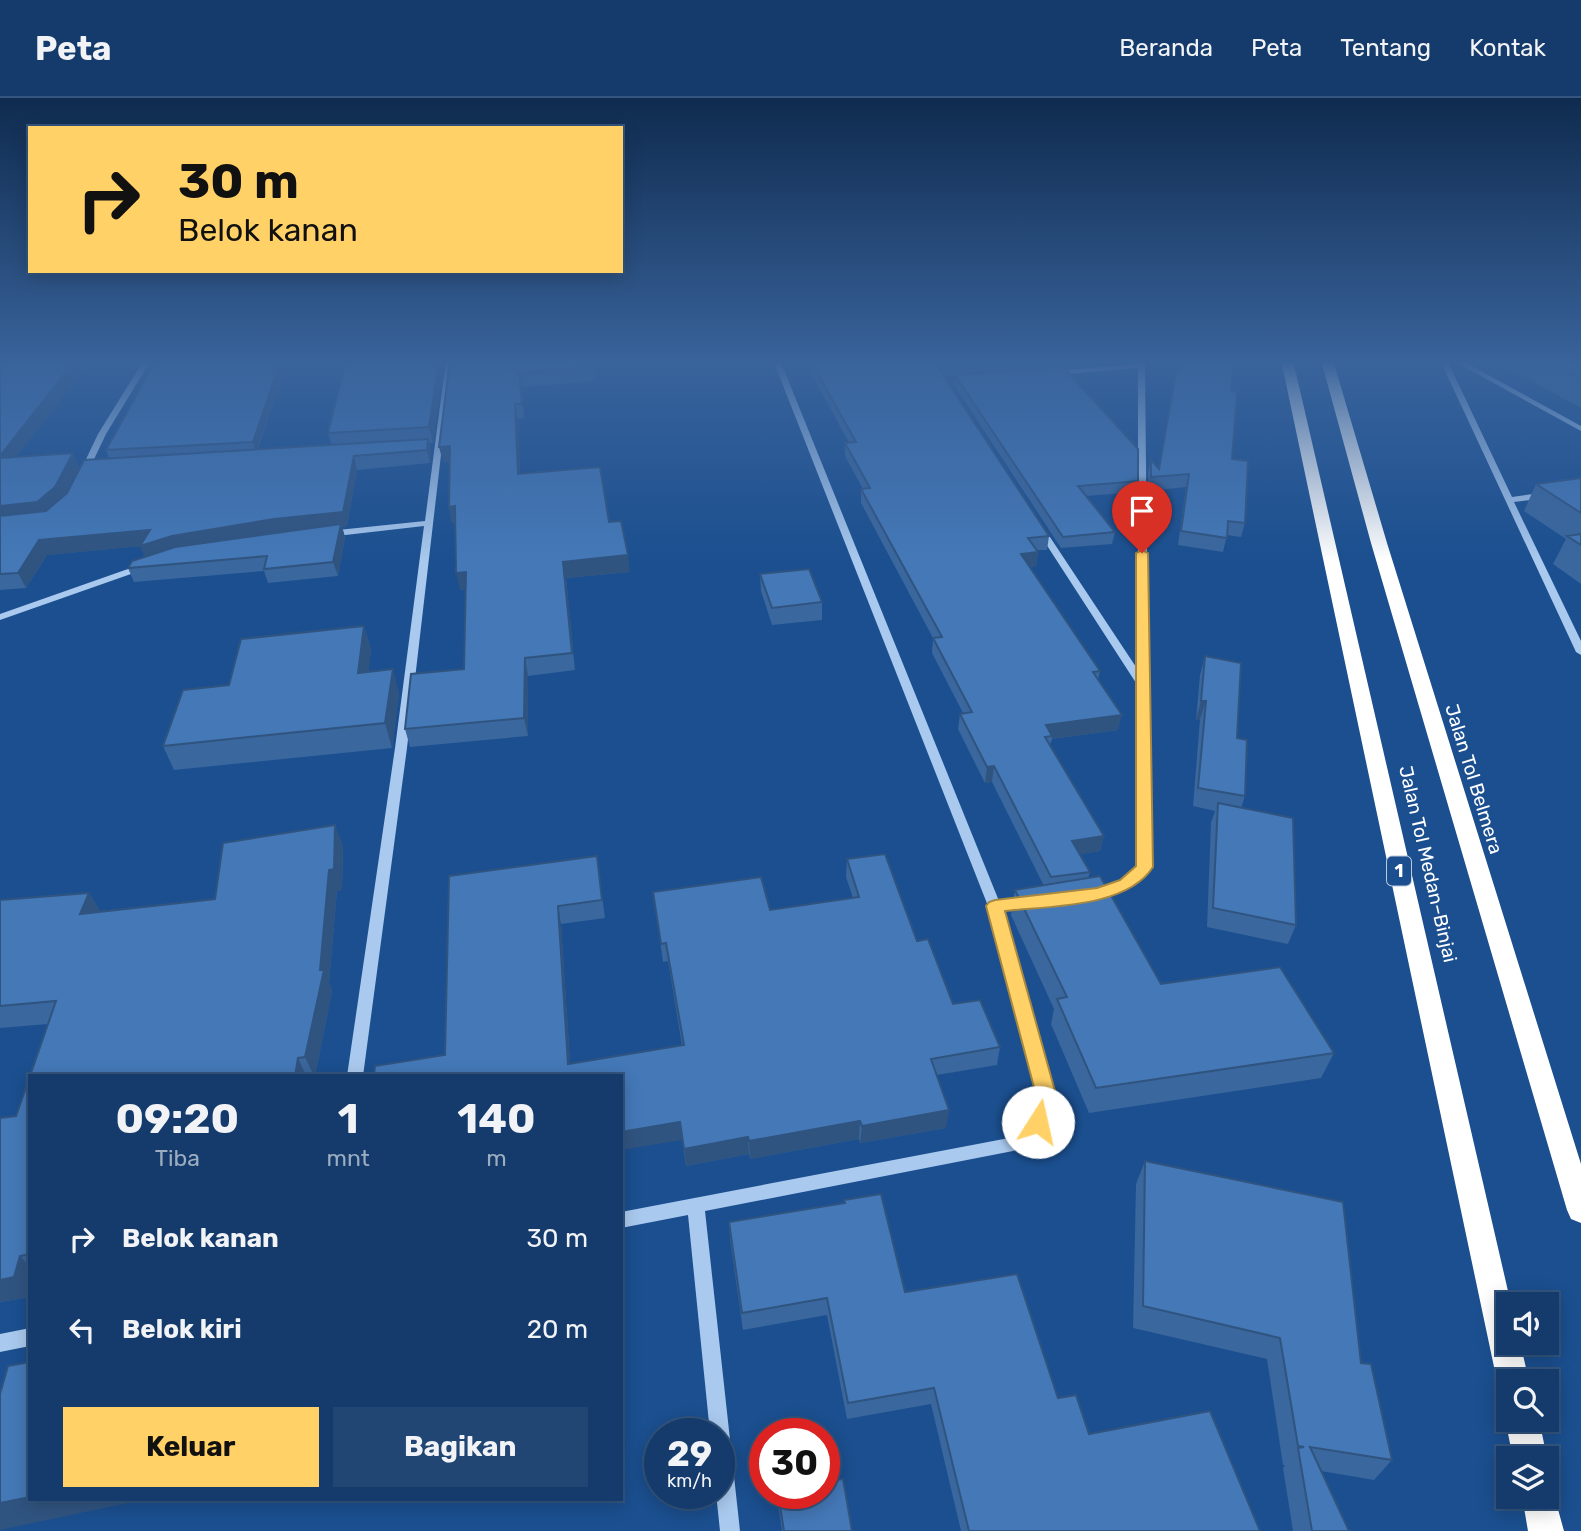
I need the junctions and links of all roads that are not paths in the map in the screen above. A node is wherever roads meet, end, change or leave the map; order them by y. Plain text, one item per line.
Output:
1 (106, 427) edge
2 (441, 427) edge
3 (803, 427) edge
4 (1142, 427) edge
5 (1302, 427) edge
6 (1346, 427) edge
7 (1474, 427) edge
8 (425, 447) edge
9 (439, 447) junction
10 (99, 468) edge
11 (85, 469) junction
12 (80, 481) edge
13 (1557, 493) edge
14 (1508, 500) junction
15 (1033, 517) edge
16 (428, 523) junction
17 (320, 534) edge
18 (156, 562) edge
19 (0, 617) edge
20 (1580, 647) edge
21 (1143, 687) junction
22 (1086, 895) edge
23 (1047, 900) edge
24 (995, 906) junction
25 (355, 1074) edge
26 (696, 1206) junction
27 (1581, 1210) edge
28 (623, 1220) edge
29 (28, 1336) edge
30 (0, 1343) edge
31 (1510, 1369) edge
32 (1542, 1509) edge
33 (730, 1531) edge
34 (1546, 1531) edge

1 - 11 street
2 - 9 street
3 - 24 street
4 - 21 street
5 - 31 highway, Jalan Tol Medan–Binjai / 1
6 - 27 highway, Jalan Tol Belmera
7 - 14 street
8 - 9 street
9 - 16 street
10 - 11 street
11 - 12 street
13 - 14 street
14 - 20 street
15 - 21 street
16 - 17 street
16 - 25 street
18 - 19 street
21 - 22 street
23 - 24 street
24 - 26 street
26 - 28 street
26 - 33 street
29 - 30 street
32 - 34 highway

